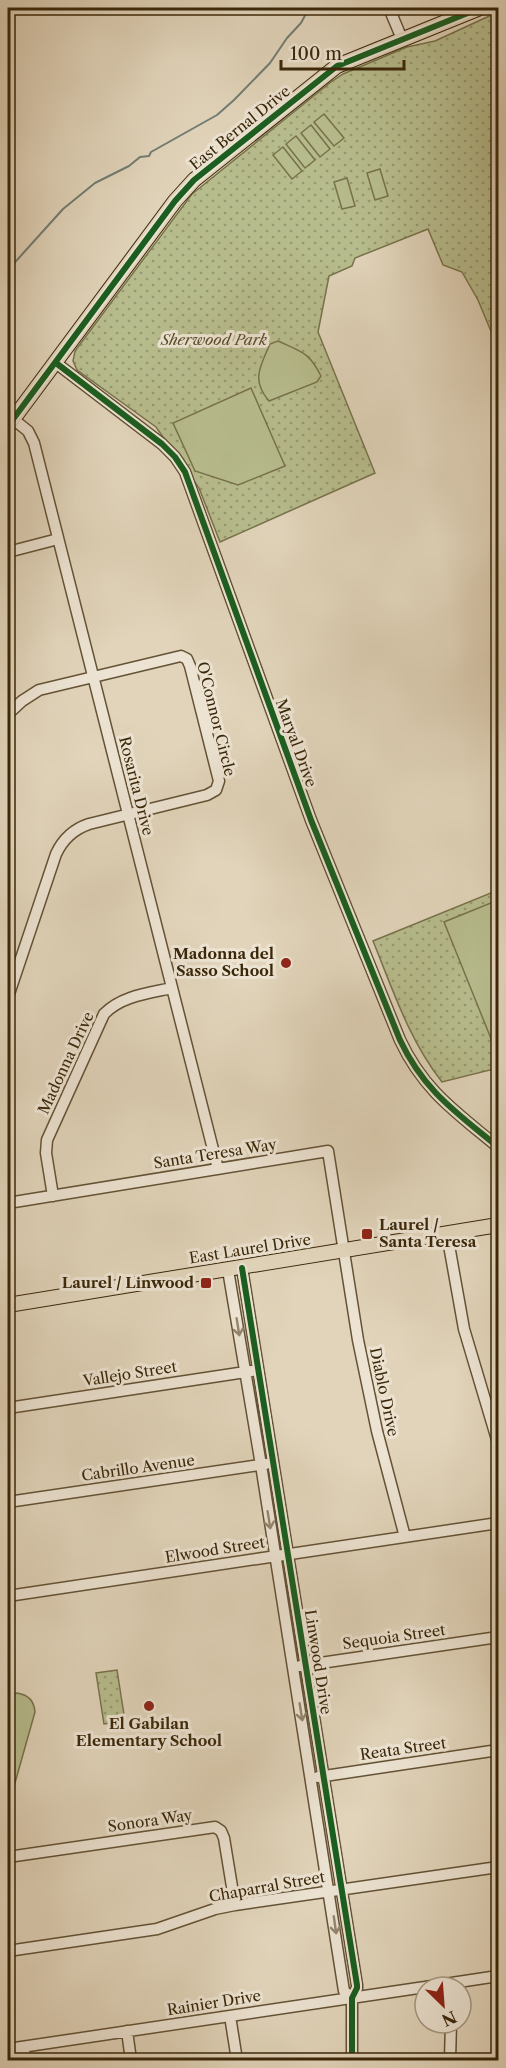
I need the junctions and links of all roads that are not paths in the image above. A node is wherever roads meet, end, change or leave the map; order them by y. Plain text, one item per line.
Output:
1 (389, 8) edge
2 (480, 8) edge
3 (453, 13) edge
4 (402, 39) junction
5 (56, 363) junction
6 (10, 422) edge
7 (58, 539) junction
8 (8, 552) edge
9 (93, 677) junction
10 (8, 714) edge
11 (128, 814) junction
12 (171, 988) junction
13 (8, 997) edge
14 (498, 1148) edge
15 (218, 1169) junction
16 (53, 1196) junction
17 (8, 1203) edge
18 (498, 1225) edge
19 (447, 1234) junction
20 (344, 1251) junction
21 (235, 1269) junction
22 (8, 1305) edge
23 (258, 1370) junction
24 (246, 1372) junction
25 (8, 1408) edge
26 (498, 1443) edge
27 (267, 1464) junction
28 (8, 1502) edge
29 (498, 1523) edge
30 (405, 1537) junction
31 (288, 1554) junction
32 (275, 1557) junction
33 (8, 1596) edge
34 (498, 1637) edge
35 (306, 1665) junction
36 (293, 1667) junction
37 (498, 1750) edge
38 (324, 1776) junction
39 (311, 1778) junction
40 (8, 1857) edge
41 (498, 1867) edge
42 (342, 1890) junction
43 (330, 1892) junction
44 (235, 1905) junction
45 (8, 1951) edge
46 (498, 1976) edge
47 (473, 1981) edge
48 (413, 1989) edge
49 (352, 1998) junction
50 (230, 2016) junction
51 (127, 2031) junction
52 (451, 2035) edge
53 (23, 2047) junction
54 (8, 2049) edge
55 (26, 2061) edge
56 (131, 2061) edge
57 (237, 2061) edge
58 (352, 2061) edge
59 (450, 2061) edge

1 - 4 street
2 - 3 main road, East Bernal Drive
3 - 4 main road, East Bernal Drive
4 - 5 main road, East Bernal Drive
5 - 6 main road, East Bernal Drive
5 - 14 street, Maryal Drive
6 - 7 street, Rosarita Drive
7 - 8 street
7 - 9 street, Rosarita Drive
9 - 10 street
9 - 11 street, Rosarita Drive
9 - 11 street, O'Connor Circle
11 - 12 street, Rosarita Drive
11 - 13 street
12 - 15 street, Rosarita Drive
12 - 16 street, Madonna Drive
15 - 16 street, Santa Teresa Way
15 - 20 street, Santa Teresa Way
16 - 17 street, Santa Teresa Way
18 - 19 main road, East Laurel Drive
19 - 20 main road, East Laurel Drive
19 - 26 street
20 - 21 main road, East Laurel Drive
20 - 30 street, Diablo Drive
21 - 22 main road, East Laurel Drive
21 - 23 street, Linwood Drive
21 -> 24 street, Linwood Drive
23 - 24 street, Vallejo Street
23 - 27 street, Linwood Drive
24 - 25 street, Vallejo Street
24 - 27 street, Linwood Drive
27 - 28 street, Cabrillo Avenue
27 - 31 street, Linwood Drive
27 -> 32 street, Linwood Drive
29 - 30 street, Elwood Street
30 - 31 street, Elwood Street
31 - 32 street, Elwood Street
31 - 35 street, Linwood Drive
32 - 33 street, Elwood Street
32 - 36 street, Linwood Drive
34 - 35 street, Sequoia Street
35 - 36 street, Sequoia Street
35 - 38 street, Linwood Drive
36 -> 39 street, Linwood Drive
37 - 38 street, Reata Street
38 - 39 street, Reata Street
38 - 42 street, Linwood Drive
39 - 43 street, Linwood Drive
40 - 44 street, Sonora Way
41 - 42 street, Chaparral Street
42 - 43 street, Chaparral Street
42 - 49 street, Linwood Drive
43 - 44 street, Chaparral Street
43 -> 49 street, Linwood Drive
44 - 45 street, Chaparral Street
46 - 47 street, Rainier Drive
48 - 49 street, Rainier Drive
49 - 50 street, Rainier Drive
49 - 58 street, Linwood Drive
50 - 51 street, Rainier Drive
50 - 57 street
51 - 53 street, Rainier Drive
51 - 56 street
52 - 59 street
53 - 54 street, Rainier Drive
53 - 55 street

